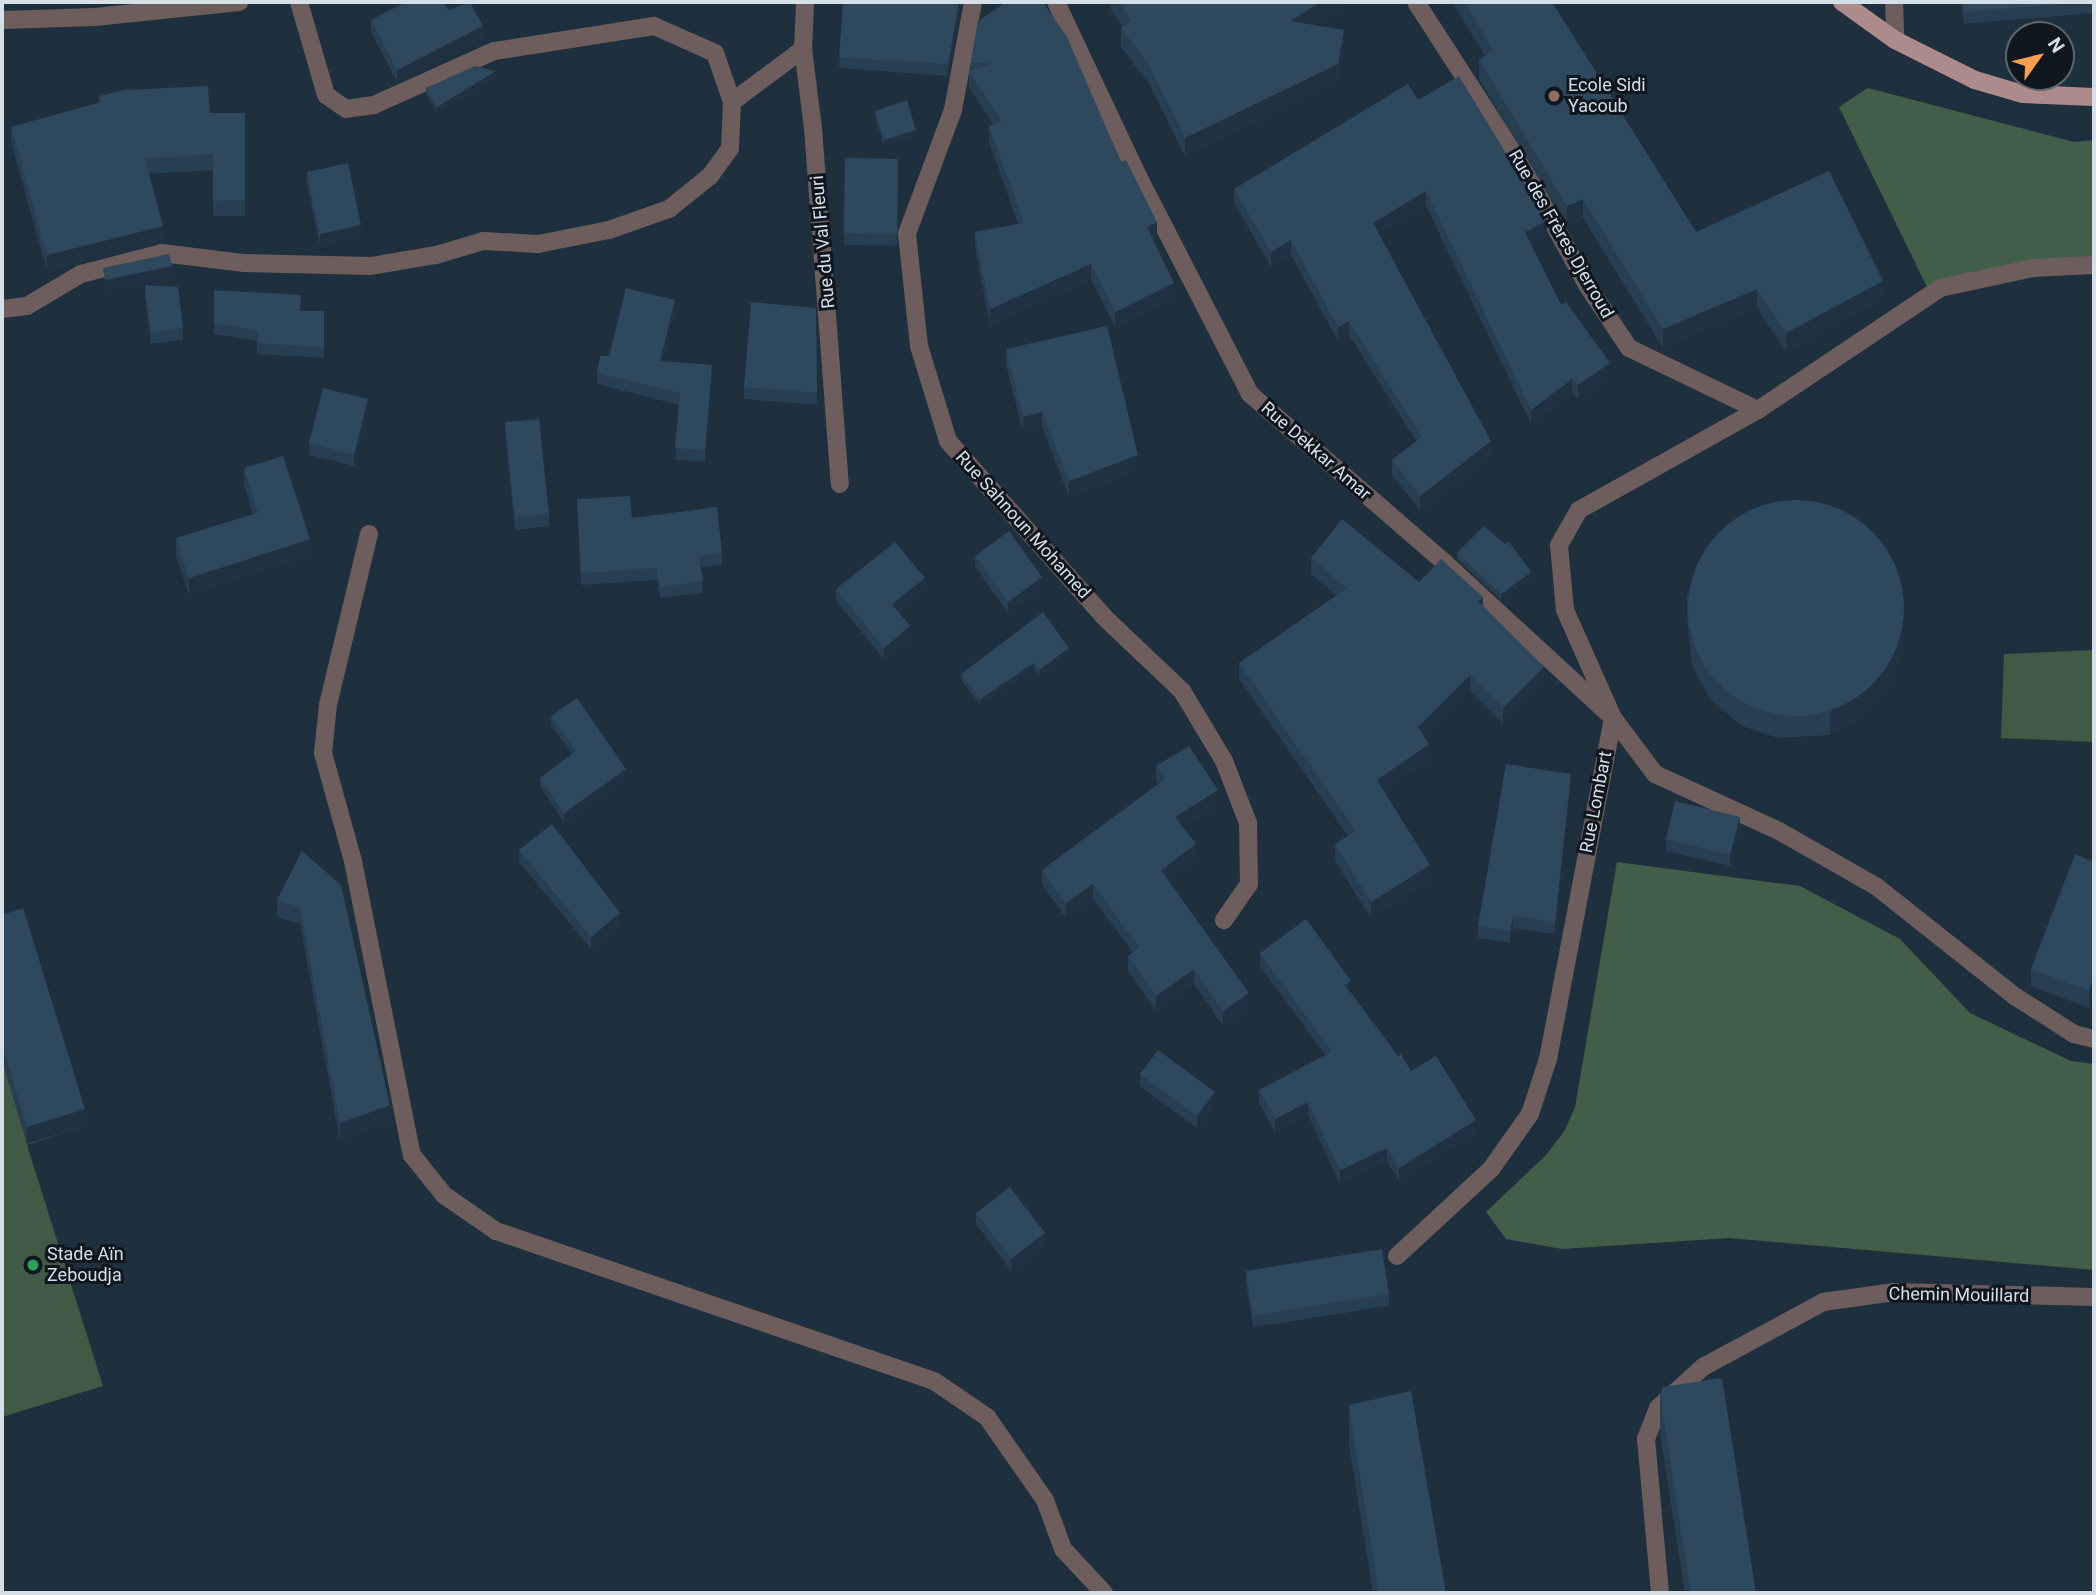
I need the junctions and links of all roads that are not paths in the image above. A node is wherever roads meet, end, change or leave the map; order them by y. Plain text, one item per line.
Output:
1 (239, 2) edge
2 (299, 2) edge
3 (805, 2) edge
4 (973, 2) edge
5 (1056, 2) edge
6 (1416, 2) edge
7 (1842, 2) edge
8 (1894, 2) edge
9 (2, 20) edge
10 (1895, 40) junction
11 (803, 49) junction
12 (2094, 97) edge
13 (732, 102) junction
14 (2094, 265) edge
15 (2, 309) edge
16 (1758, 410) junction
17 (840, 484) dead end
18 (369, 534) dead end
19 (1613, 718) junction
20 (1224, 920) dead end
21 (2094, 1039) edge
22 (1397, 1256) dead end
23 (2094, 1297) edge
24 (1104, 1593) edge
25 (1660, 1593) edge

1 - 9 street
2 - 13 street
3 - 11 street, Rue du Val Fleuri
4 - 20 street, Rue Sahnoun Mohamed
5 - 19 street, Rue Dekkar Amar
6 - 16 street, Rue des Frères Djerroud
7 - 10 main road
8 - 10 street
10 - 12 main road
11 - 13 street
11 - 17 street, Rue du Val Fleuri
13 - 15 street
14 - 16 street
16 - 19 street
18 - 24 street
19 - 21 street
19 - 22 street, Rue Lombart
23 - 25 street, Chemin Mouillard

